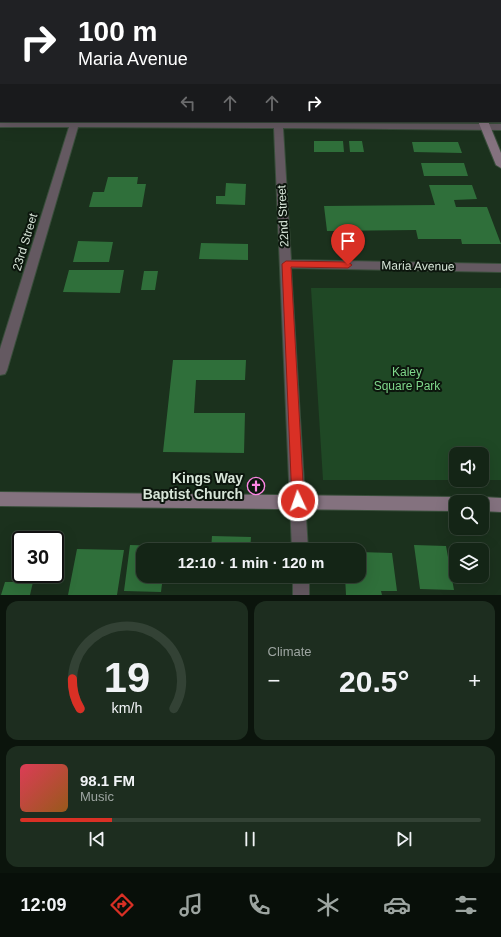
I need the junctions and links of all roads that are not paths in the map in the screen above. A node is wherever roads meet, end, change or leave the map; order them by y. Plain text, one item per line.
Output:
1 (74, 123) edge
2 (0, 124) edge
3 (278, 124) edge
4 (484, 124) edge
5 (501, 127) edge
6 (501, 165) edge
7 (286, 264) junction
8 (501, 268) edge
9 (0, 370) edge
10 (0, 499) edge
11 (298, 501) junction
12 (449, 504) edge
13 (489, 504) edge
14 (501, 505) edge
15 (300, 543) edge
16 (301, 583) edge
17 (301, 595) edge

1 - 2 street
1 - 3 street
1 - 9 street, 23rd Street
3 - 4 street
3 - 7 street, 22nd Street
4 - 5 street
4 - 6 street
7 - 8 street, Maria Avenue
7 - 11 street, 22nd Street
10 - 11 street
11 - 12 street
11 - 15 street, 22nd Street
13 - 14 street
16 - 17 street

